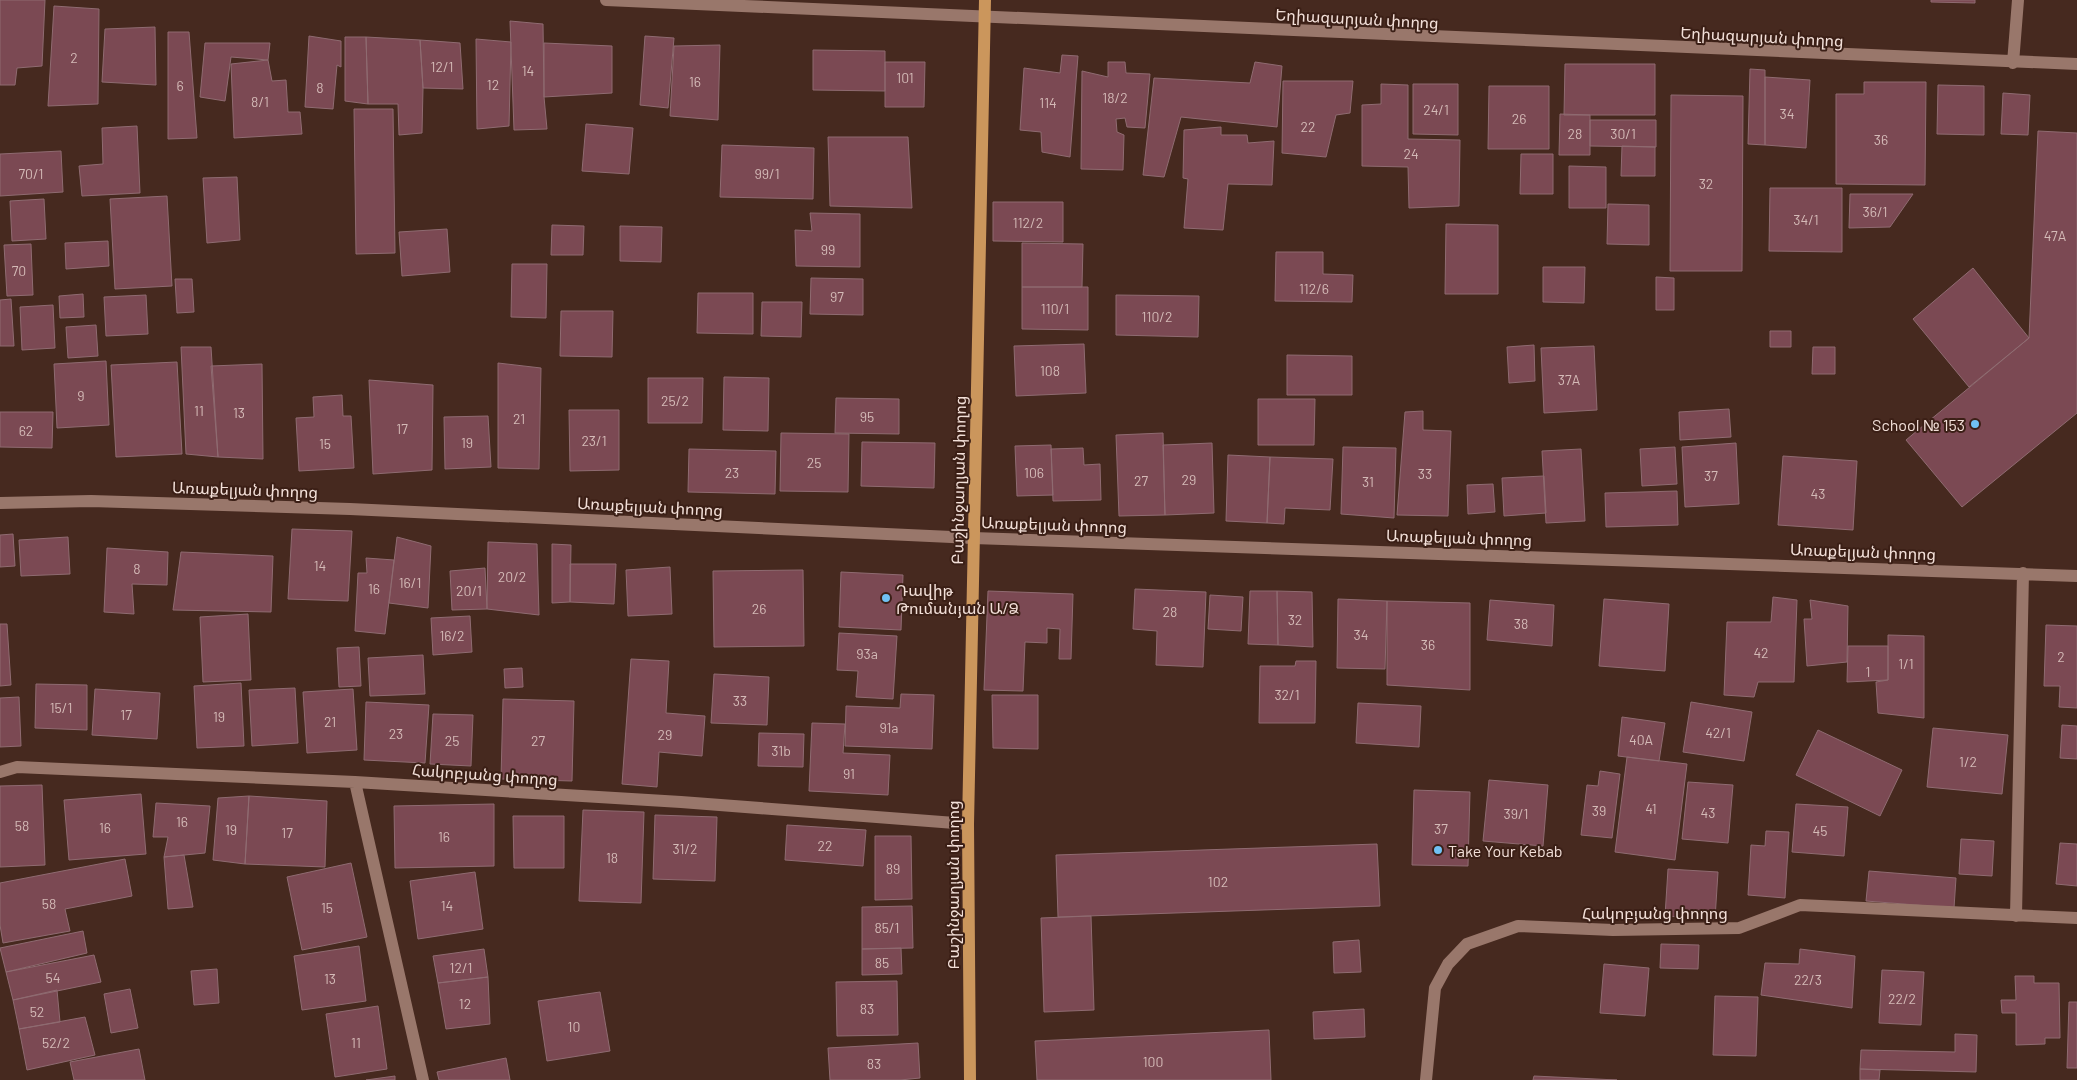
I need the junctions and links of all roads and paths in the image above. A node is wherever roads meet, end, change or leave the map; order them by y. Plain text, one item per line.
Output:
1 (606, 0) edge
2 (985, 0) edge
3 (2018, 0) edge
4 (984, 18) junction
5 (2013, 63) junction
6 (2077, 64) edge
7 (0, 503) edge
8 (973, 538) junction
9 (2023, 573) junction
10 (2077, 576) edge
11 (0, 772) edge
12 (355, 782) junction
13 (968, 824) junction
14 (2016, 916) junction
15 (2077, 918) edge
16 (423, 1080) edge
17 (970, 1080) edge
18 (1426, 1080) edge

1 - 4 street, Եղիազարյան փողոց
2 - 4 main road, Բաշինջաղյան փողոց
3 - 5 street
4 - 5 street, Եղիազարյան փողոց
4 - 8 main road, Բաշինջաղյան փողոց
5 - 6 street, Եղիազարյան փողոց
7 - 8 street, Առաքելյան փողոց
8 - 9 street, Առաքելյան փողոց
8 - 13 main road, Բաշինջաղյան փողոց
9 - 10 street, Առաքելյան փողոց
9 - 14 street
11 - 12 street, Հակոբյանց փողոց
12 - 13 street, Հակոբյանց փողոց
12 - 16 street
13 - 17 main road, Բաշինջաղյան փողոց
14 - 15 street, Հակոբյանց փողոց
14 - 18 street, Հակոբյանց փողոց

